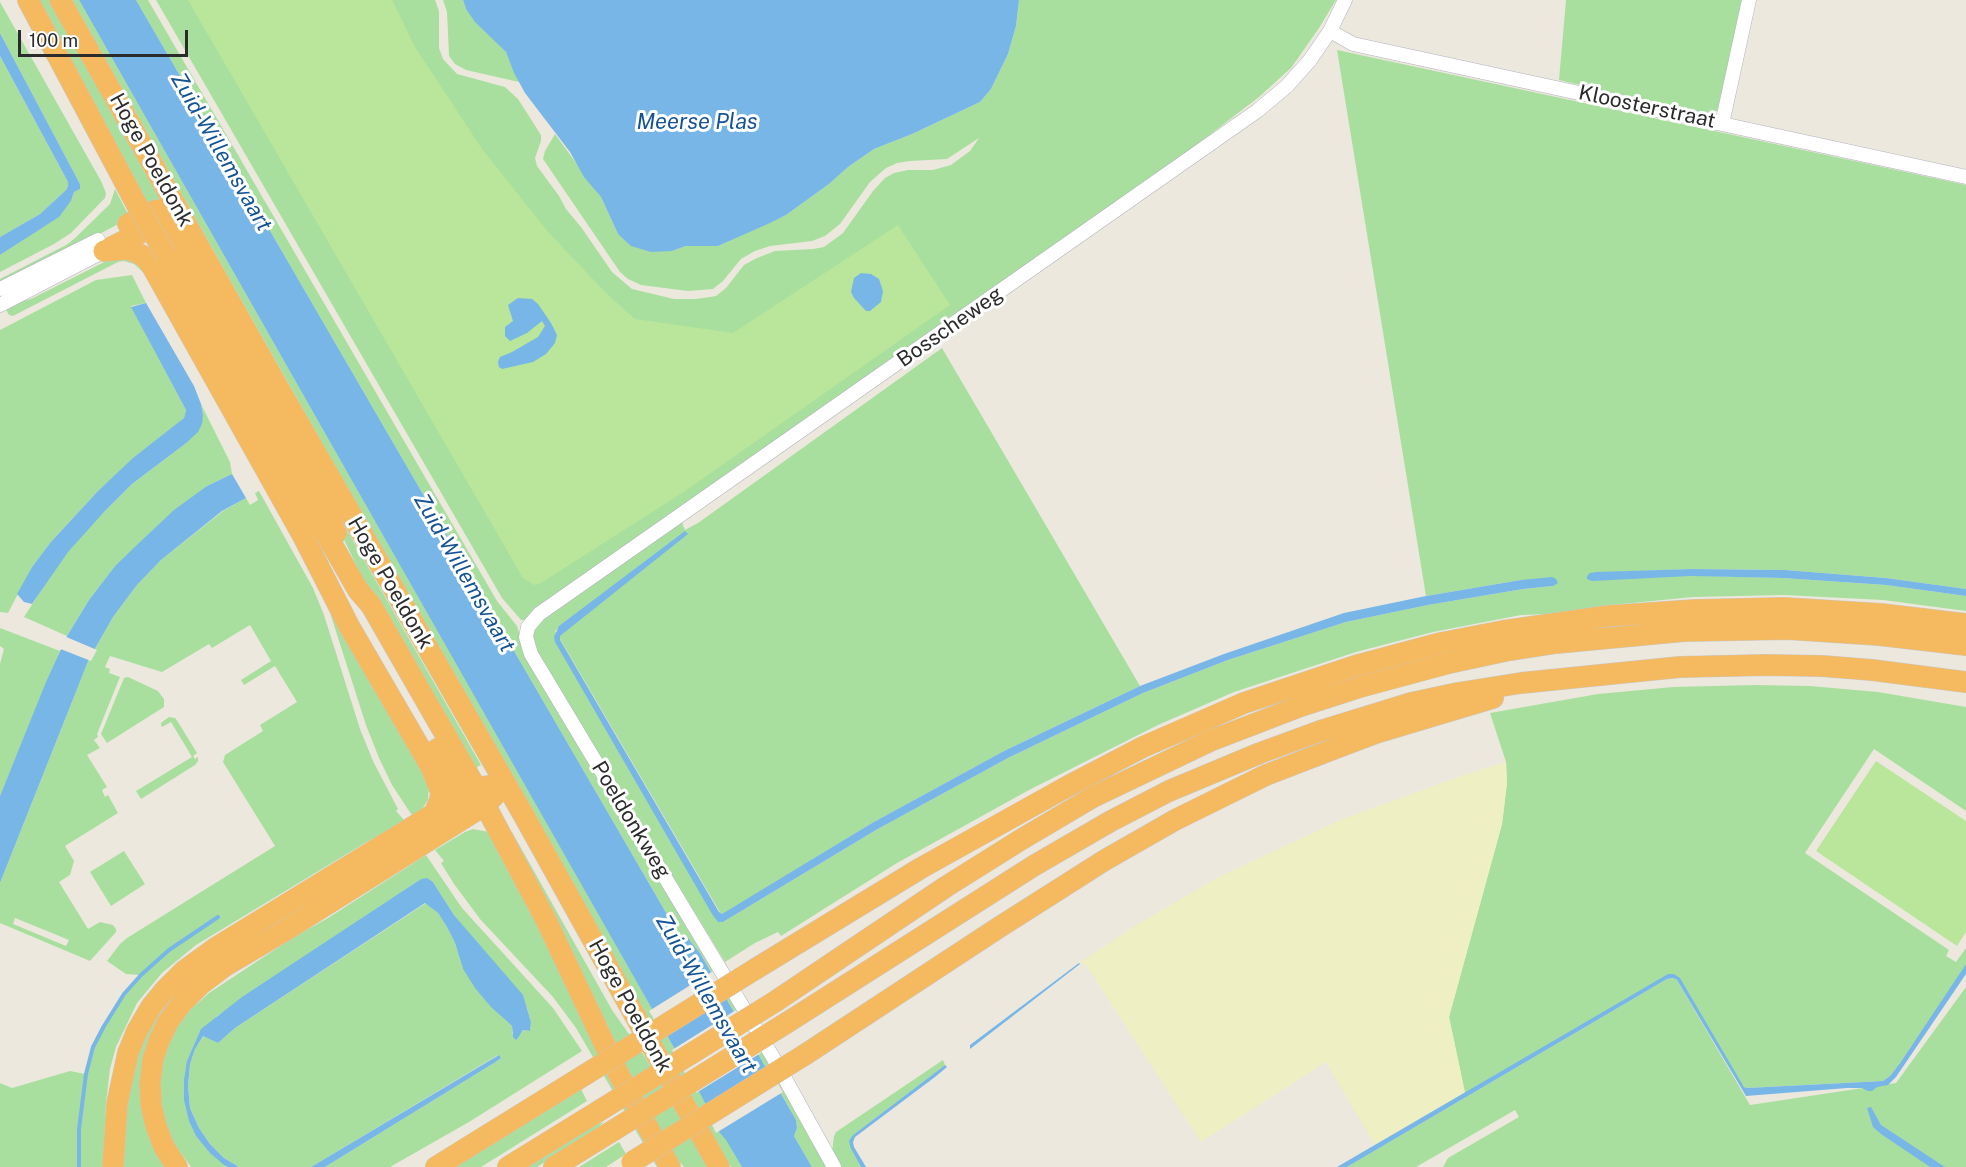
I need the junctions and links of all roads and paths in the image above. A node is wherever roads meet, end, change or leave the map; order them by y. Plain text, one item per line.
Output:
1 (28, 0) edge
2 (60, 0) edge
3 (1345, 0) edge
4 (1749, 0) edge
5 (1330, 31) junction
6 (1722, 124) junction
7 (1966, 177) edge
8 (192, 232) junction
9 (101, 246) junction
10 (0, 289) edge
11 (0, 305) edge
12 (310, 514) junction
13 (371, 605) junction
14 (1966, 624) edge
15 (528, 627) joint
16 (1966, 645) edge
17 (1565, 677) junction
18 (1966, 682) edge
19 (505, 784) junction
20 (481, 796) junction
21 (442, 809) junction
22 (459, 1153) junction
23 (628, 1165) edge
24 (113, 1167) edge
25 (177, 1167) edge
26 (424, 1167) edge
27 (436, 1167) edge
28 (508, 1167) edge
29 (554, 1167) edge
30 (670, 1167) edge
31 (719, 1167) edge
32 (834, 1167) edge

1 - 12 highway, Hoge Poeldonk, bridge
2 - 8 highway, Hoge Poeldonk
3 - 5 street, Bosscheweg
4 - 6 street
5 - 6 street, Kloosterstraat
5 - 15 street, Bosscheweg
6 - 7 street, Kloosterstraat
8 - 9 highway
8 - 19 highway, Hoge Poeldonk
9 - 10 street
9 - 11 street
9 - 13 highway
9 - 21 highway
12 - 13 highway, Hoge Poeldonk
12 - 21 highway
13 - 20 highway, Hoge Poeldonk
14 - 22 highway, bridge
15 - 32 street, Poeldonkweg
16 - 28 highway, bridge
17 - 18 highway
17 - 23 highway, bridge
17 - 29 highway, bridge
19 - 20 highway
19 - 31 highway, Hoge Poeldonk
20 - 21 highway
20 - 25 highway
20 - 30 highway, Hoge Poeldonk
21 - 24 highway
22 - 26 highway
22 - 27 highway

